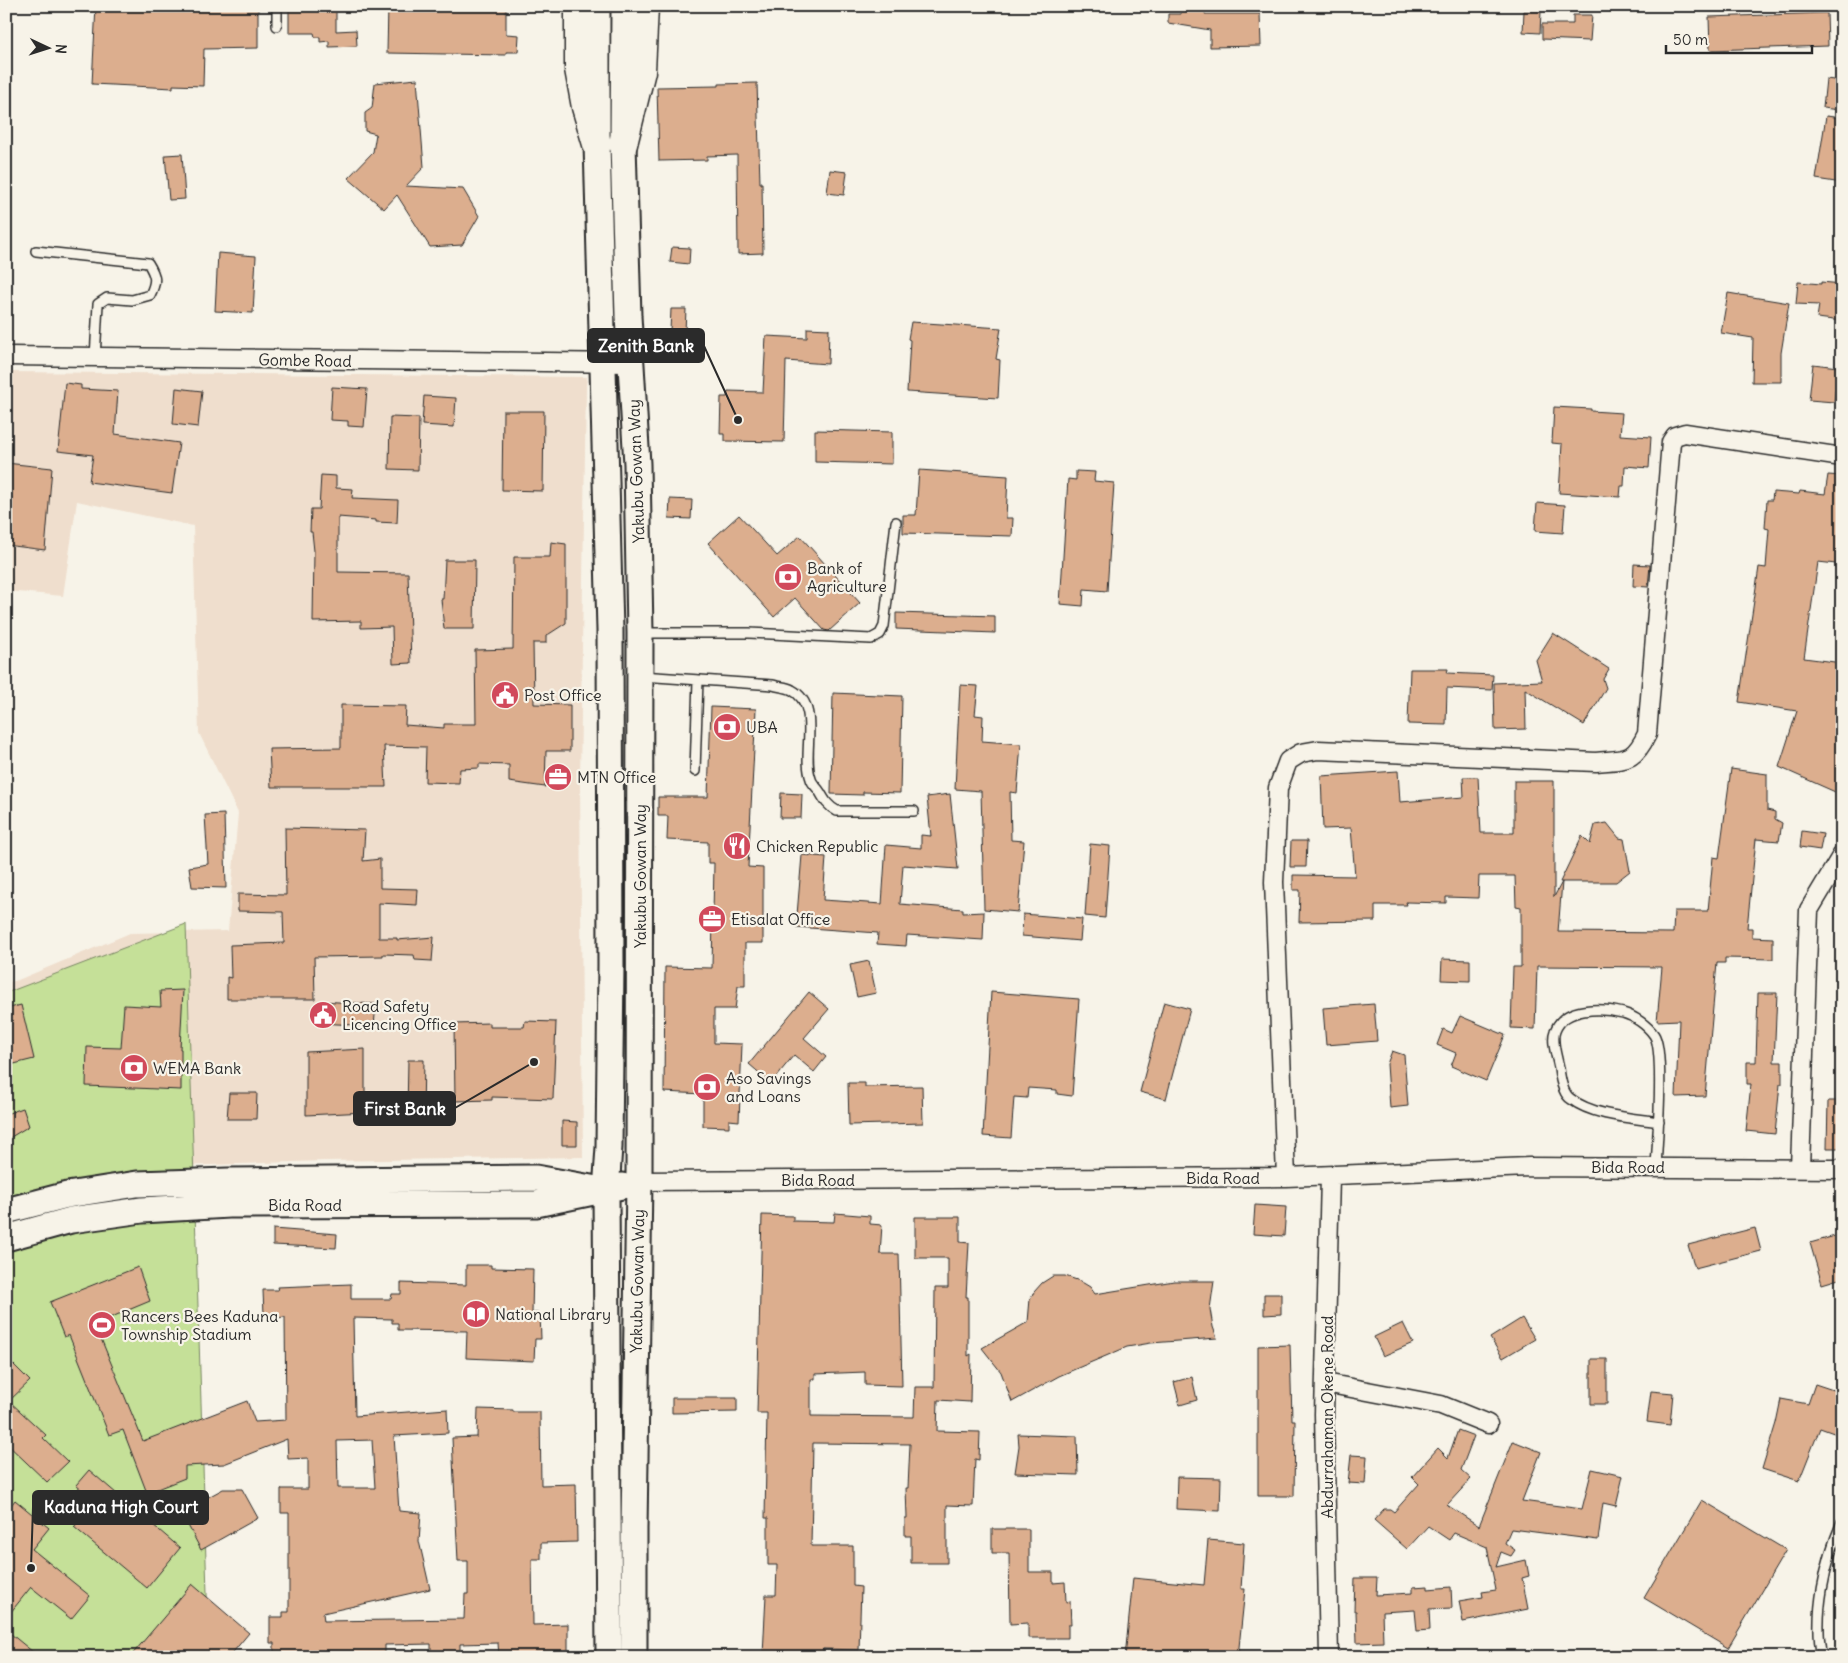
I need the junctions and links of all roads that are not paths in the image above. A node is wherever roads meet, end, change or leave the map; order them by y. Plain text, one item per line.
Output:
1 (277, 6) edge
2 (579, 6) edge
3 (597, 6) edge
4 (624, 6) edge
5 (644, 6) edge
6 (277, 26) dead end
7 (610, 144) junction
8 (36, 251) dead end
9 (6, 356) edge
10 (95, 358) junction
11 (603, 363) junction
12 (631, 363) junction
13 (1842, 457) edge
14 (896, 522) dead end
15 (640, 633) junction
16 (640, 676) junction
17 (698, 680) junction
18 (695, 771) dead end
19 (914, 811) dead end
20 (1842, 855) edge
21 (1659, 1122) junction
22 (1656, 1168) junction
23 (1800, 1168) junction
24 (1842, 1169) edge
25 (1330, 1177) junction
26 (1286, 1178) junction
27 (639, 1181) junction
28 (606, 1191) junction
29 (6, 1212) edge
30 (6, 1238) edge
31 (1325, 1383) junction
32 (1488, 1424) dead end
33 (1842, 1522) edge
34 (609, 1657) edge
35 (634, 1657) edge
36 (1330, 1657) edge
37 (1822, 1657) edge

1 - 6 lane
2 - 7 main road
3 - 7 street, Yakubu Gowan Way
4 - 7 street, Yakubu Gowan Way
5 - 7 main road
7 - 11 street, Yakubu Gowan Way
7 - 12 street, Yakubu Gowan Way
8 - 10 lane
9 - 10 street, Gombe Road
10 - 11 street, Gombe Road
11 - 12 street, Gombe Road
11 - 28 street, Yakubu Gowan Way
12 - 15 street, Yakubu Gowan Way
13 - 26 street
14 - 15 lane
15 - 16 street, Yakubu Gowan Way
16 - 17 lane
16 - 27 street, Yakubu Gowan Way
17 - 18 lane
17 - 19 lane
20 - 23 street
21 - 21 lane
21 - 22 lane
22 - 23 street, Bida Road
22 - 25 street, Bida Road
23 - 24 street, Bida Road
25 - 26 street, Bida Road
25 - 31 street, Abdurrahaman Okene Road
26 - 27 street, Bida Road
27 - 28 street, Bida Road
27 - 35 street, Yakubu Gowan Way
28 - 29 street, Bida Road
28 - 30 street, Bida Road
28 - 34 street, Yakubu Gowan Way
31 - 32 street
31 - 36 street, Abdurrahaman Okene Road
33 - 37 lane

